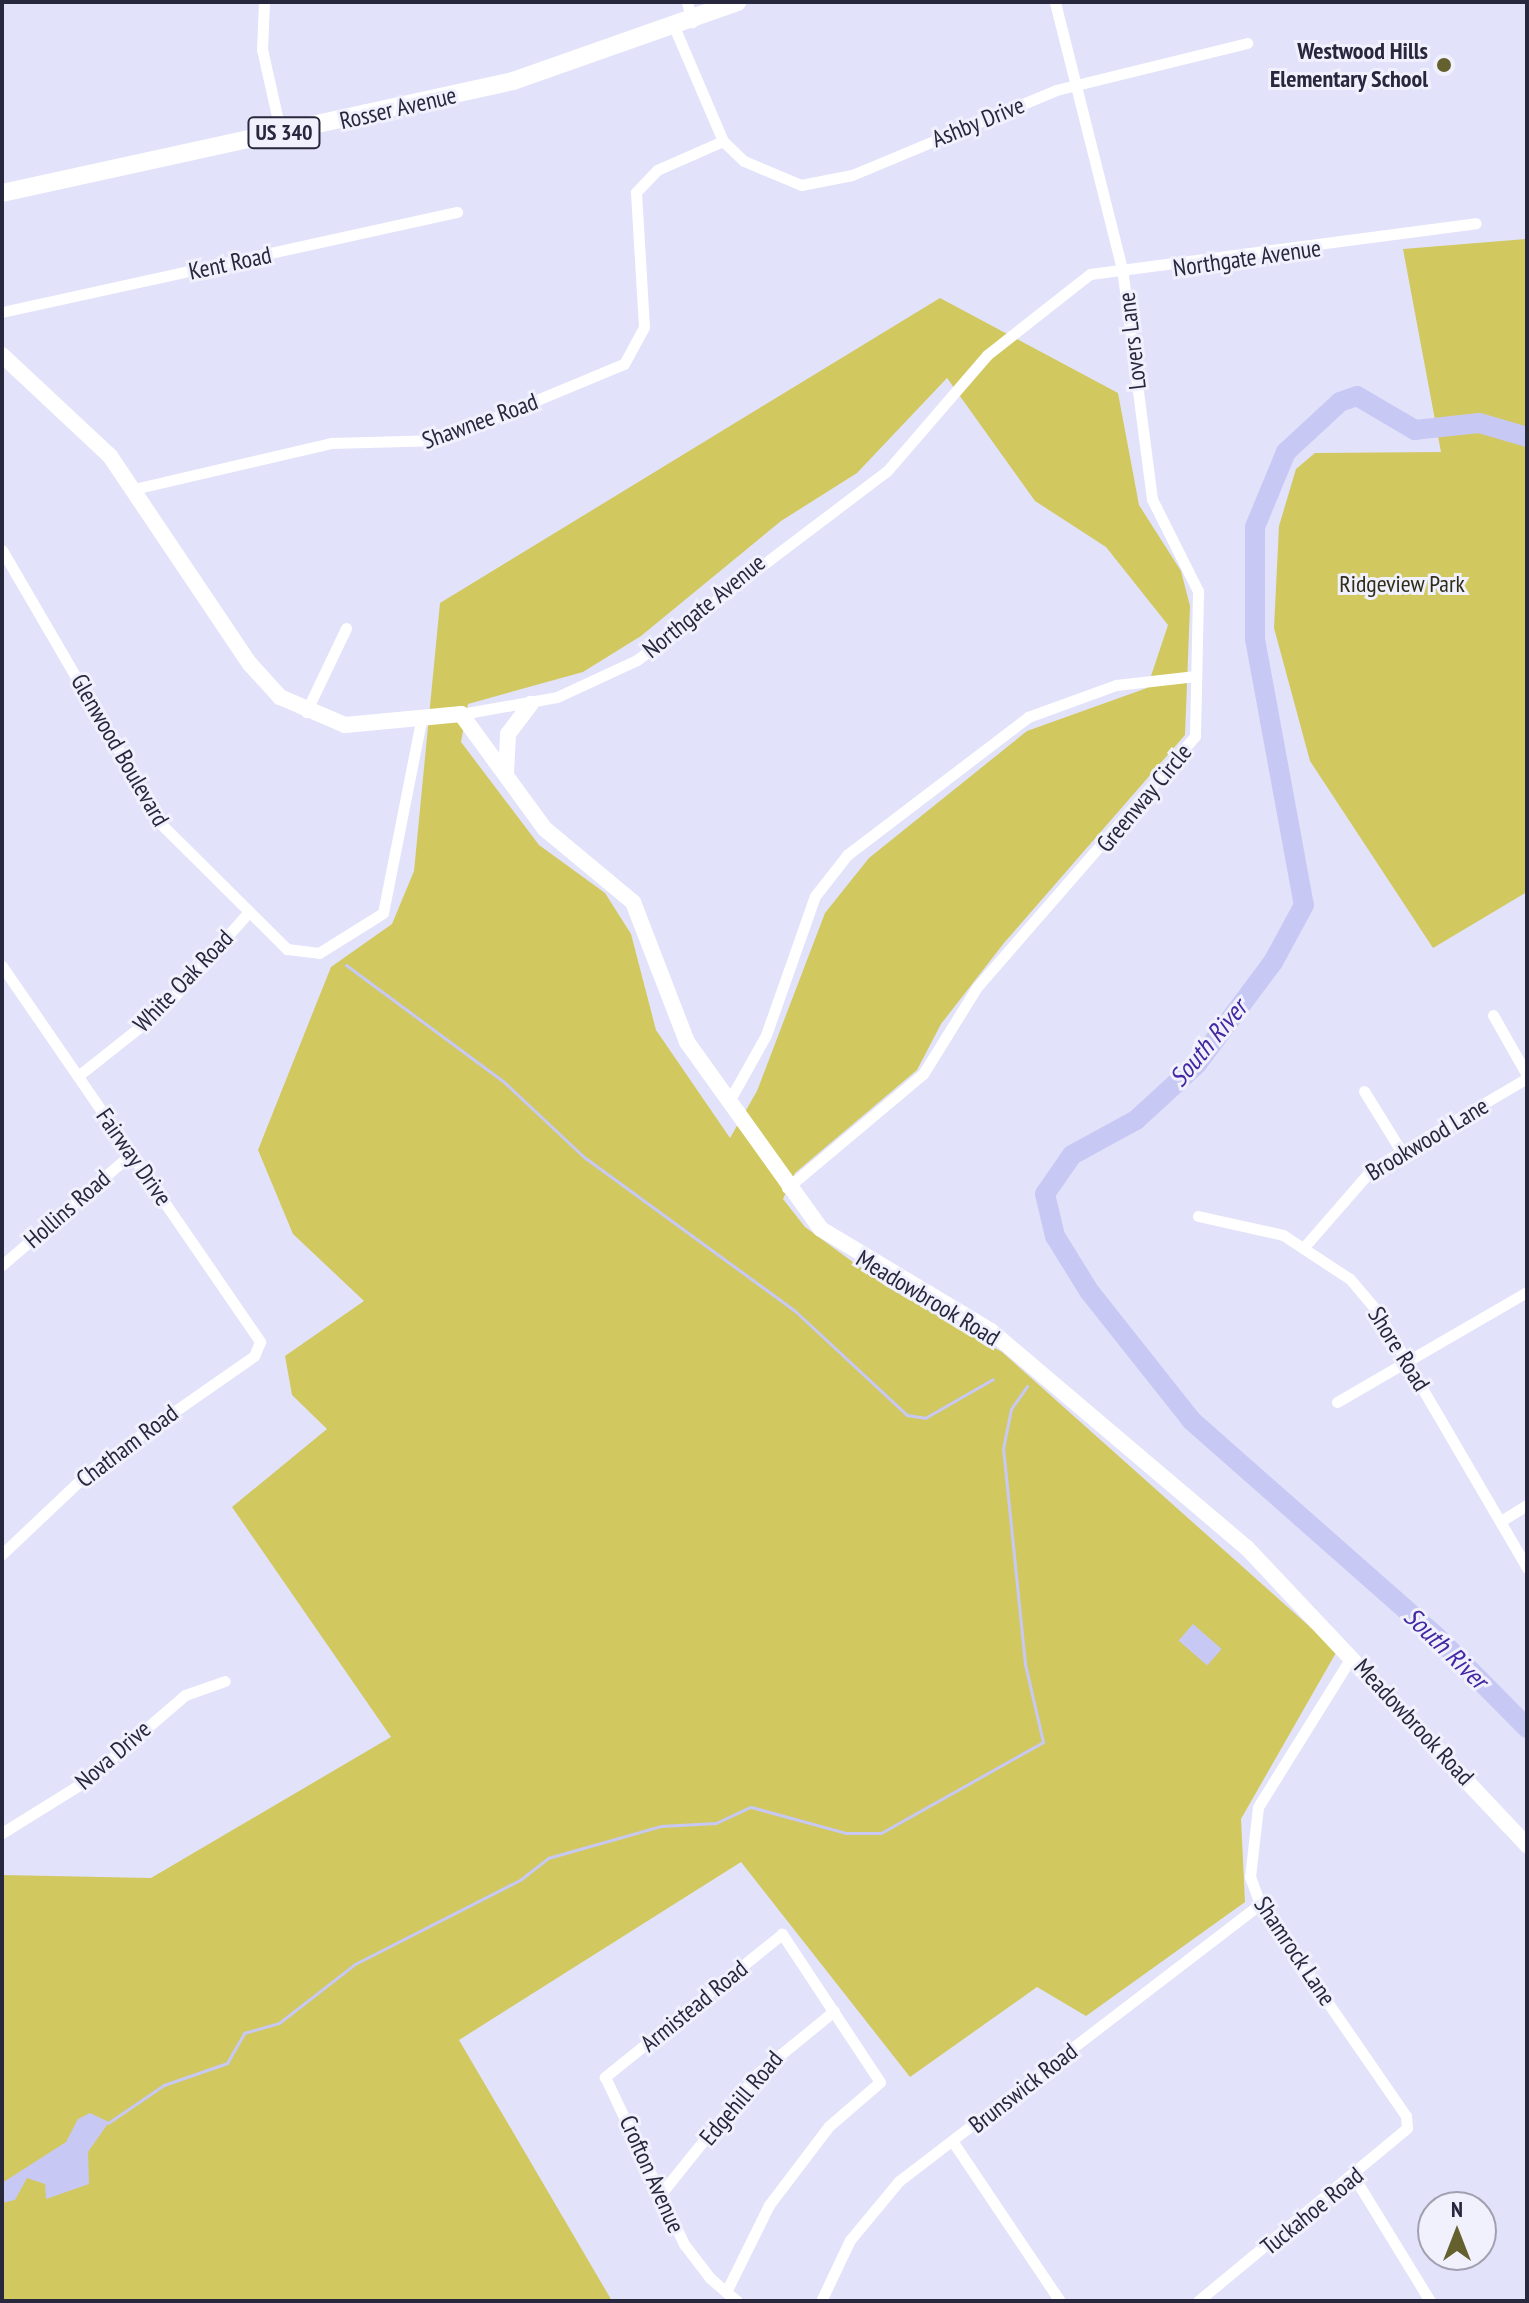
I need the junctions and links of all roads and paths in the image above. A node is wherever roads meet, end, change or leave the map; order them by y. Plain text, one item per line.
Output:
1 (264, 2) edge
2 (687, 2) edge
3 (737, 2) edge
4 (1055, 2) edge
5 (683, 26) junction
6 (1247, 43) dead end
7 (1080, 83) junction
8 (281, 134) junction
9 (723, 141) junction
10 (2, 193) edge
11 (457, 212) dead end
12 (1476, 223) dead end
13 (1122, 269) junction
14 (2, 312) edge
15 (2, 355) edge
16 (134, 489) junction
17 (2, 550) edge
18 (346, 628) dead end
19 (1195, 676) junction
20 (531, 704) junction
21 (306, 713) junction
22 (461, 714) junction
23 (421, 721) junction
24 (506, 774) junction
25 (247, 914) junction
26 (2, 966) edge
27 (1493, 1015) dead end
28 (78, 1076) junction
29 (1527, 1076) edge
30 (1364, 1091) dead end
31 (728, 1103) junction
32 (1401, 1151) junction
33 (132, 1153) junction
34 (787, 1188) junction
35 (1198, 1216) dead end
36 (1305, 1246) junction
37 (2, 1265) edge
38 (1527, 1292) edge
39 (259, 1349) joint
40 (1407, 1361) junction
41 (1337, 1402) dead end
42 (1527, 1505) edge
43 (1501, 1521) junction
44 (2, 1554) edge
45 (1527, 1568) edge
46 (1352, 1656) junction
47 (225, 1681) dead end
48 (2, 1833) edge
49 (1527, 1845) edge
50 (1260, 1904) junction
51 (834, 2011) junction
52 (605, 2077) joint
53 (1402, 2111) joint
54 (953, 2142) junction
55 (1354, 2177) junction
56 (659, 2196) junction
57 (1213, 2290) junction
58 (726, 2292) junction
59 (737, 2301) edge
60 (821, 2301) edge
61 (1060, 2301) edge
62 (1198, 2301) edge
63 (1220, 2301) edge
64 (1430, 2301) edge

1 - 8 street
2 - 5 street
3 - 5 main road, Rosser Avenue / US 340
4 - 7 street, Lovers Lane
5 - 8 main road, Rosser Avenue / US 340
5 - 9 street
6 - 7 street, Ashby Drive
7 - 9 street, Ashby Drive
7 - 13 street, Lovers Lane
8 - 10 main road, Rosser Avenue / US 340
9 - 16 street, Shawnee Road
11 - 14 street, Kent Road
12 - 13 street, Northgate Avenue
13 - 19 street, Lovers Lane
13 - 20 street, Northgate Avenue
15 - 16 street, Northgate Avenue
16 - 21 street, Northgate Avenue
17 - 25 street, Glenwood Boulevard
18 - 21 street
19 - 31 street
19 - 34 street, Greenway Circle
20 - 22 street, Northgate Avenue
20 - 24 street
21 - 23 street, Northgate Avenue
22 - 23 street, Northgate Avenue
22 - 24 street, Meadowbrook Road
23 - 25 street, Glenwood Boulevard
24 - 31 street, Meadowbrook Road
25 - 28 street, White Oak Road
26 - 28 street, Fairway Drive
27 - 29 street
28 - 33 street, Fairway Drive
29 - 32 street, Brookwood Lane
30 - 32 street
31 - 34 street, Meadowbrook Road
32 - 36 street, Brookwood Lane
33 - 37 street, Hollins Road
33 - 39 street, Fairway Drive
34 - 46 street, Meadowbrook Road
35 - 36 street, Shore Road
36 - 40 street, Shore Road
38 - 40 street
39 - 44 street, Chatham Road
40 - 41 street
40 - 43 street, Shore Road
42 - 43 street
43 - 45 street, Shore Road
46 - 49 street, Meadowbrook Road
46 - 50 street, Shamrock Lane
47 - 48 street, Nova Drive
50 - 53 street, Shamrock Lane
50 - 54 street, Brunswick Road
51 - 52 street, Armistead Road
51 - 56 street, Edgehill Road
51 - 58 street
52 - 56 street, Crofton Avenue
53 - 55 street, Tuckahoe Road
54 - 60 street, Brunswick Road
54 - 61 street
55 - 57 street, Tuckahoe Road
55 - 64 street
56 - 58 street, Crofton Avenue
57 - 62 street, Tuckahoe Road
57 - 63 street
58 - 59 street, Crofton Avenue

